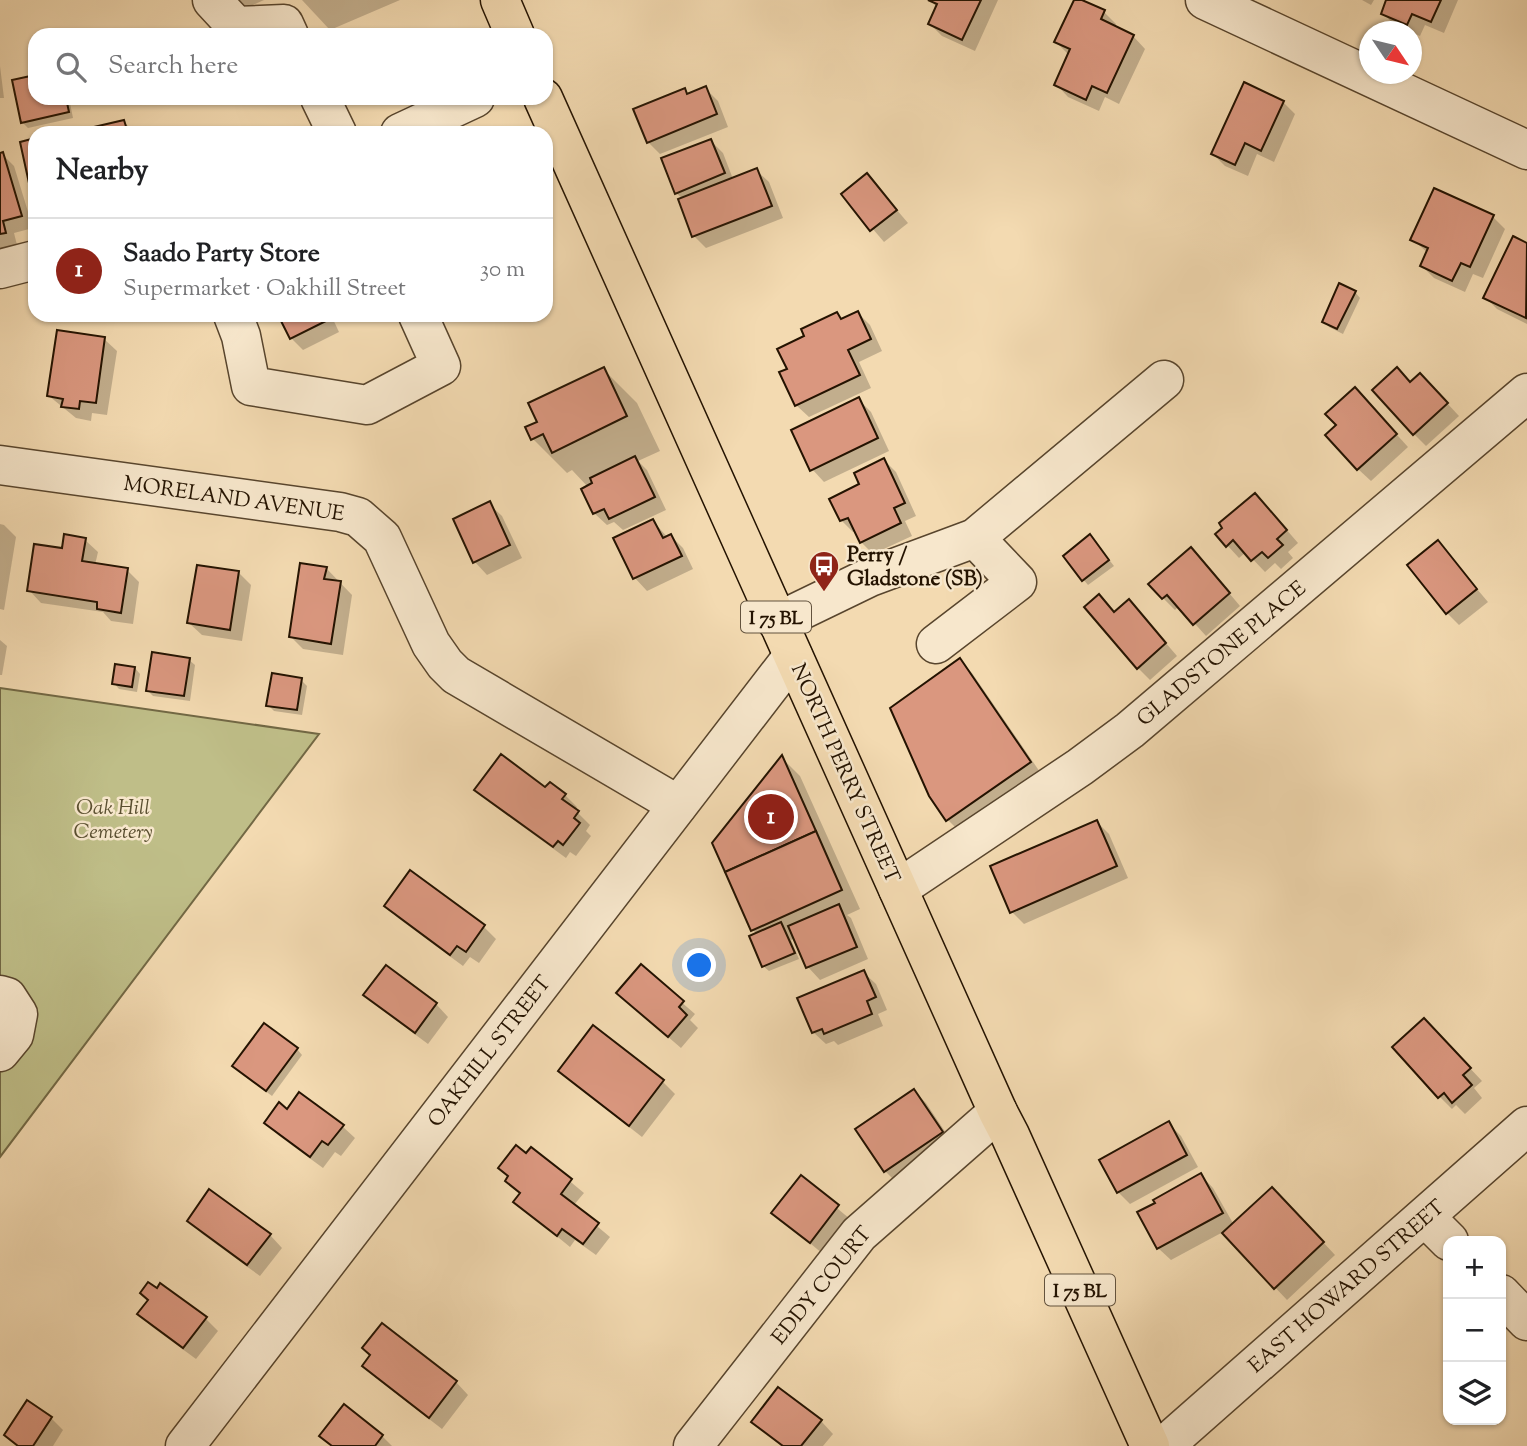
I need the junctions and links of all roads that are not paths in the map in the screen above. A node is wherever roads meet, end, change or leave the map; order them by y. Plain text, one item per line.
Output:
1 (212, 0) edge
2 (500, 0) edge
3 (1205, 0) edge
4 (286, 28) edge
5 (512, 28) edge
6 (323, 105) edge
7 (460, 105) edge
8 (546, 105) edge
9 (334, 126) edge
10 (415, 126) edge
11 (1527, 149) edge
12 (28, 262) edge
13 (0, 270) edge
14 (236, 322) edge
15 (421, 322) edge
16 (1164, 380) dead end
17 (1527, 393) edge
18 (0, 465) edge
19 (975, 538) junction
20 (785, 639) junction
21 (936, 644) dead end
22 (678, 805) junction
23 (898, 889) junction
24 (0, 995) edge
25 (0, 1052) edge
26 (998, 1112) junction
27 (1527, 1126) edge
28 (1437, 1229) edge
29 (1506, 1299) edge
30 (1527, 1321) edge
31 (185, 1446) edge
32 (693, 1446) edge
33 (1150, 1446) edge
34 (1164, 1446) edge

1 - 4 street
2 - 5 main road
3 - 11 street
6 - 9 street
7 - 10 street
8 - 20 main road, NORTH PERRY STREET / I 75 BL
12 - 13 street
14 - 15 street
16 - 19 street
17 - 23 street, GLADSTONE PLACE
18 - 22 street, MORELAND AVENUE
19 - 20 street
19 - 21 street
20 - 22 street, OAKHILL STREET
20 - 23 main road, NORTH PERRY STREET / I 75 BL
22 - 31 street, OAKHILL STREET
23 - 26 main road, NORTH PERRY STREET / I 75 BL
24 - 25 street
26 - 32 street, EDDY COURT
26 - 33 main road, NORTH PERRY STREET / I 75 BL
27 - 28 street, EAST HOWARD STREET
28 - 34 street, EAST HOWARD STREET
29 - 30 street

